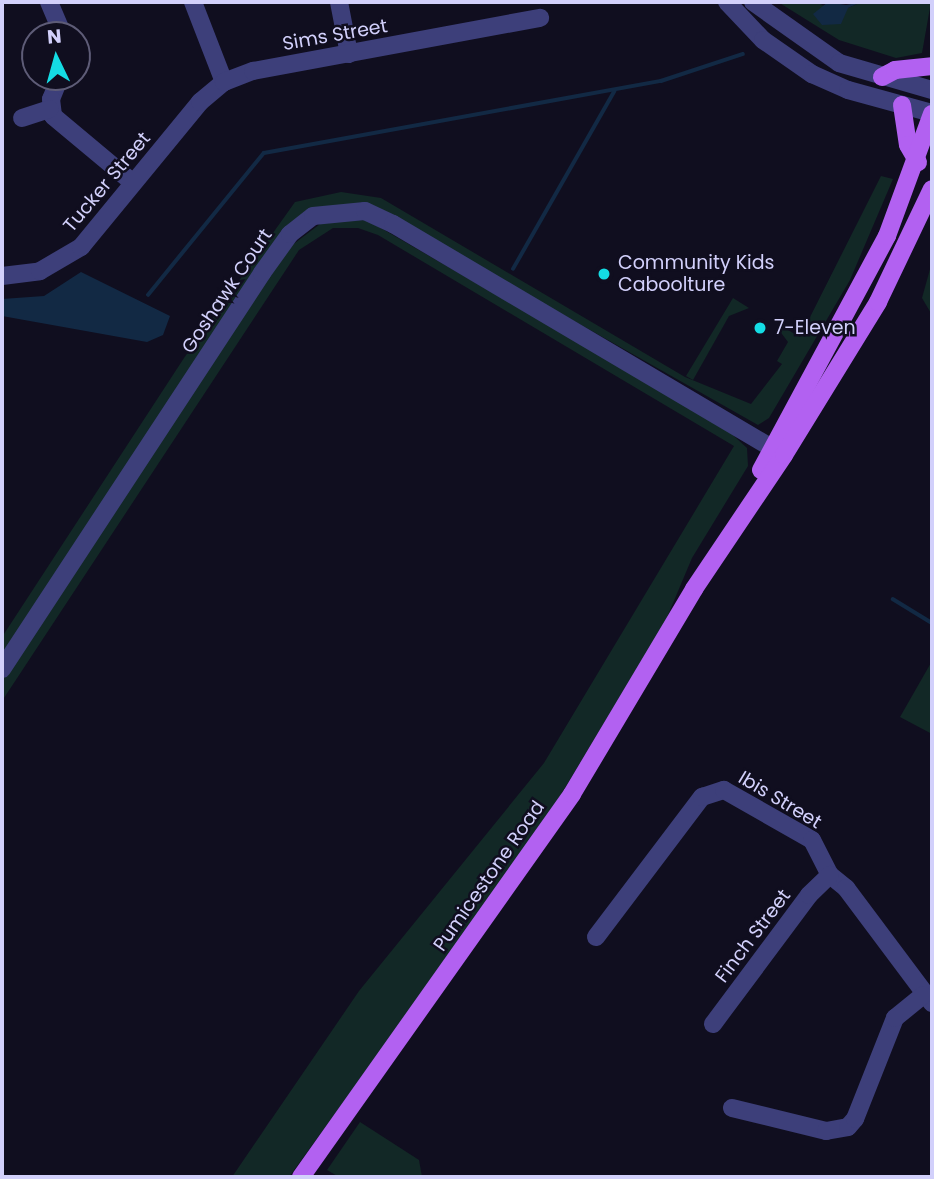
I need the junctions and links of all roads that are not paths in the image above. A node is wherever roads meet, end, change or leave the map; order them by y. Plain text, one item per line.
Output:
1 (49, 2) edge
2 (193, 2) edge
3 (339, 2) edge
4 (727, 2) edge
5 (753, 2) edge
6 (540, 18) dead end
7 (57, 21) edge
8 (349, 54) junction
9 (932, 66) edge
10 (882, 78) junction
11 (224, 82) junction
12 (932, 90) edge
13 (56, 91) edge
14 (902, 105) junction
15 (50, 109) junction
16 (932, 114) edge
17 (22, 118) dead end
18 (918, 162) junction
19 (133, 183) junction
20 (932, 189) edge
21 (2, 276) edge
22 (779, 452) junction
23 (2, 669) edge
24 (830, 875) junction
25 (596, 937) dead end
26 (928, 999) edge
27 (713, 1024) dead end
28 (732, 1108) dead end
29 (301, 1177) edge

1 - 7 street
2 - 11 street
3 - 8 street
4 - 14 street
5 - 10 street
6 - 8 street, Sims Street
8 - 11 street, Sims Street
9 - 10 main road
10 - 12 street
11 - 19 street, Tucker Street
13 - 15 street
14 - 16 street
14 - 18 main road
15 - 17 street
15 - 19 street
16 - 18 main road, Pumicestone Road
18 - 22 main road, Pumicestone Road
19 - 21 street, Tucker Street
20 - 22 main road, Pumicestone Road
22 - 23 street, Goshawk Court
22 - 29 main road, Pumicestone Road
24 - 25 street, Ibis Street
24 - 26 street, Ibis Street
24 - 27 street, Finch Street
26 - 28 street

